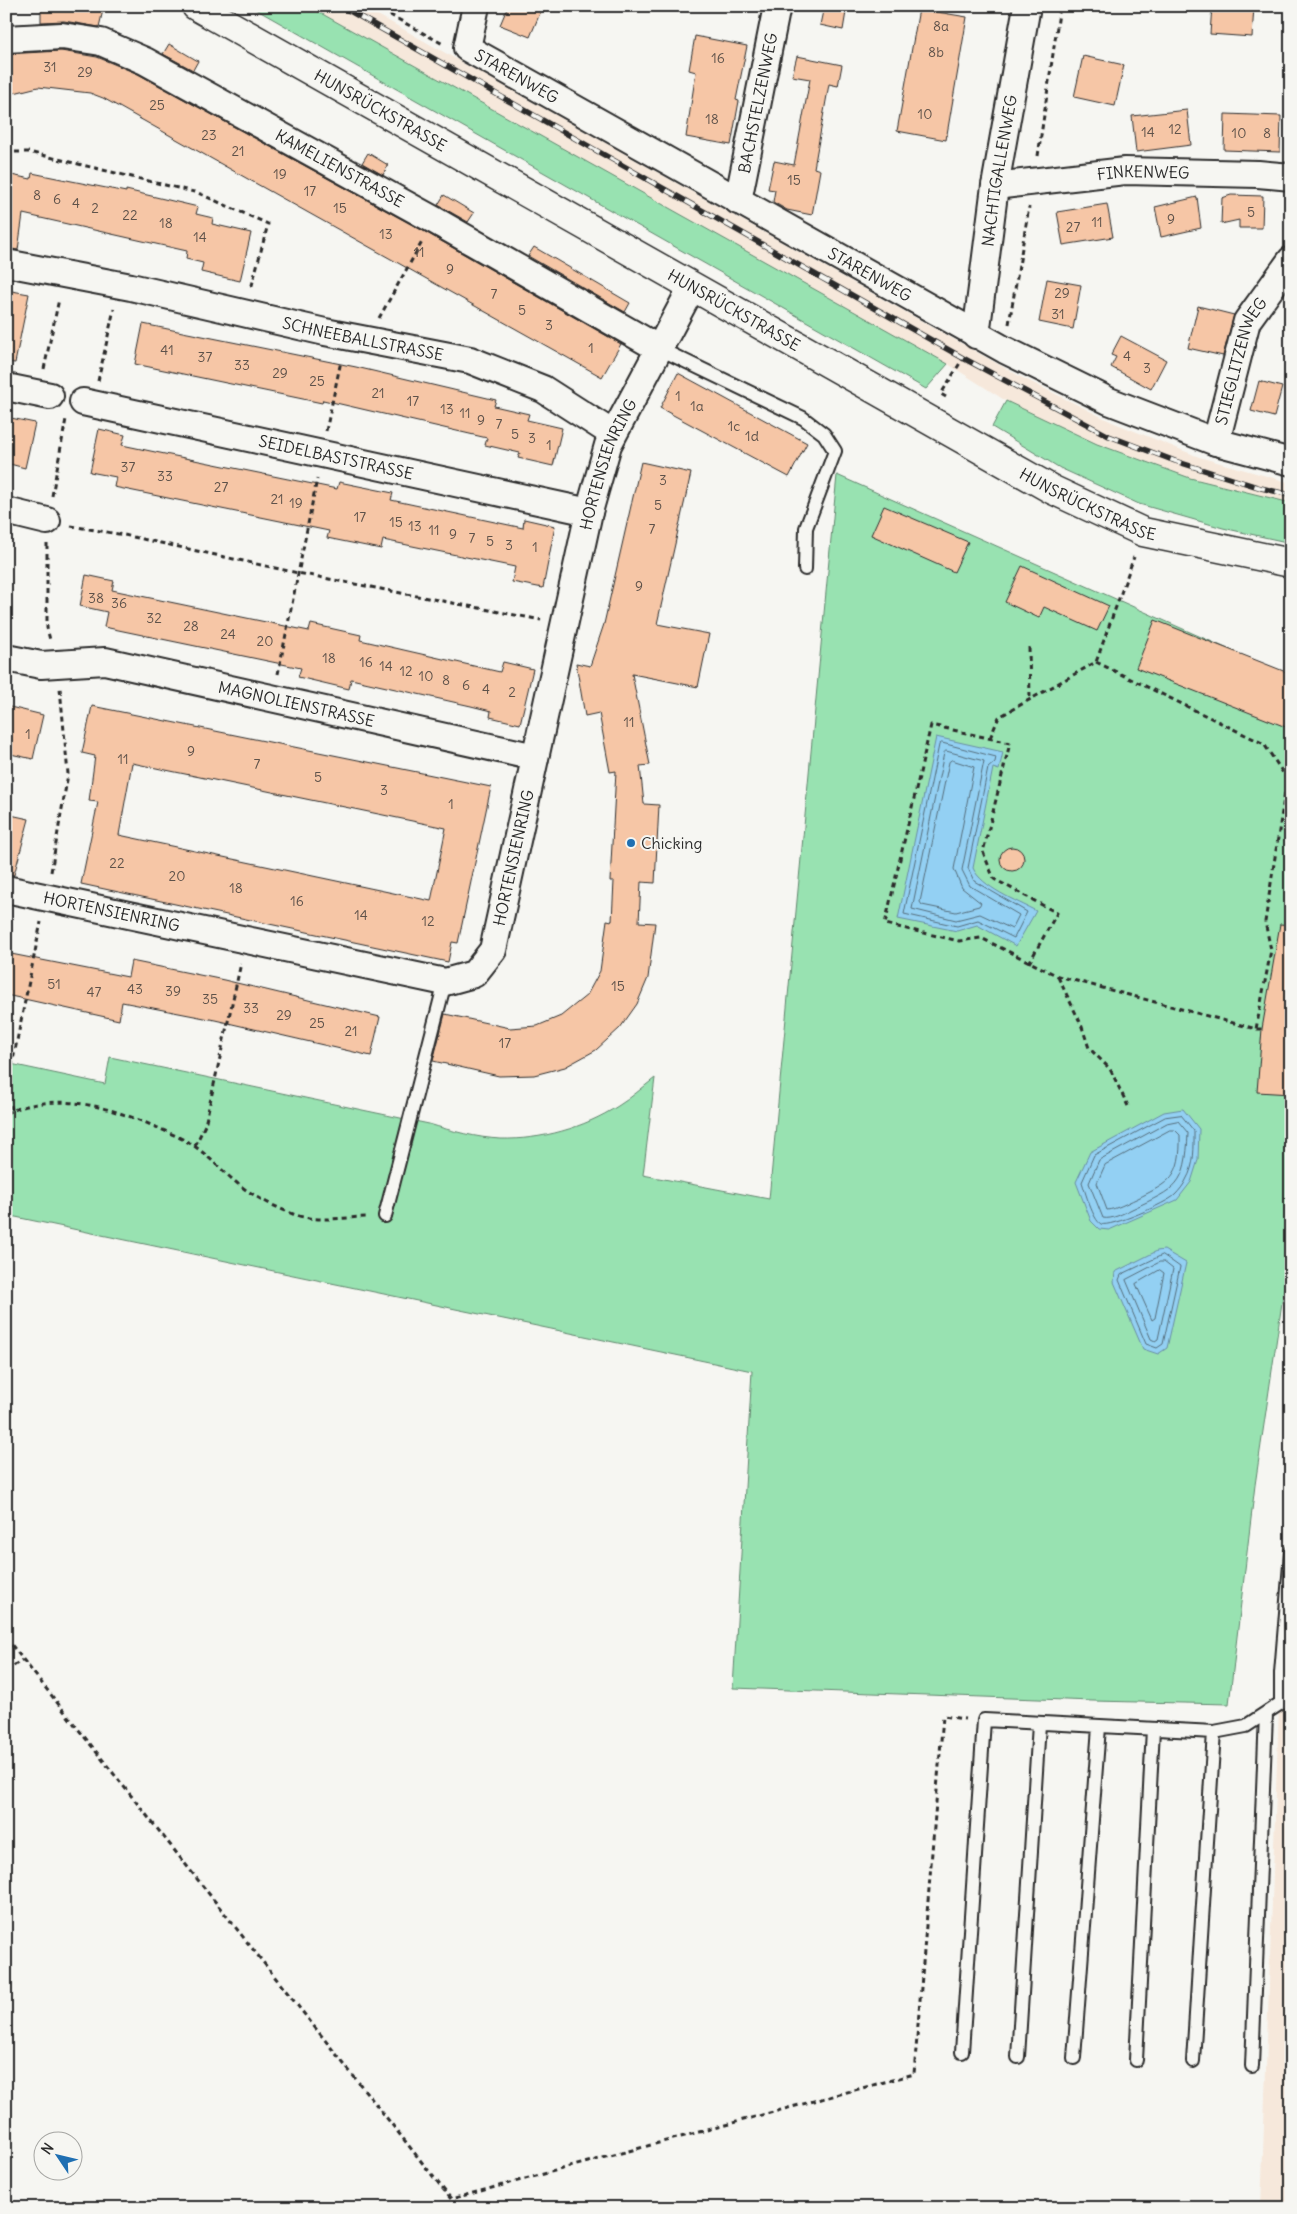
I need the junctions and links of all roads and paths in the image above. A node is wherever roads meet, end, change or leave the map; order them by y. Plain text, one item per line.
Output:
1 (196, 6) edge
2 (374, 6) edge
3 (476, 6) edge
4 (777, 6) edge
5 (1027, 6) edge
6 (6, 39) edge
7 (467, 48) junction
8 (6, 152) edge
9 (1291, 177) edge
10 (995, 186) junction
11 (738, 201) junction
12 (434, 220) junction
13 (1291, 260) edge
14 (6, 263) edge
15 (64, 275) junction
16 (109, 283) junction
17 (692, 287) junction
18 (245, 314) junction
19 (976, 335) junction
20 (367, 340) junction
21 (658, 348) junction
22 (6, 387) edge
23 (44, 395) joint
24 (949, 399) dead end
25 (81, 408) junction
26 (613, 434) junction
27 (1216, 442) junction
28 (1291, 462) edge
29 (6, 511) edge
30 (589, 512) junction
31 (47, 521) junction
32 (308, 526) dead end
33 (1142, 532) junction
34 (1291, 563) edge
35 (805, 569) dead end
36 (298, 573) junction
37 (566, 624) junction
38 (1029, 647) dead end
39 (6, 658) edge
40 (1096, 662) junction
41 (58, 666) junction
42 (273, 699) junction
43 (1030, 699) junction
44 (990, 738) junction
45 (535, 757) junction
46 (6, 889) edge
47 (46, 897) junction
48 (246, 940) junction
49 (1029, 963) junction
50 (1058, 976) junction
51 (445, 982) junction
52 (1256, 1029) junction
53 (1262, 1029) dead end
54 (1128, 1106) dead end
55 (12, 1110) junction
56 (6, 1113) edge
57 (195, 1146) junction
58 (385, 1216) joint
59 (1291, 1552) edge
60 (6, 1638) edge
61 (22, 1660) junction
62 (6, 1671) edge
63 (1286, 1702) edge
64 (1266, 1714) junction
65 (943, 1716) dead end
66 (1039, 1724) junction
67 (1099, 1727) junction
68 (1153, 1729) junction
69 (1214, 1732) junction
70 (962, 2052) dead end
71 (1018, 2057) dead end
72 (1074, 2058) dead end
73 (1136, 2060) dead end
74 (1193, 2061) dead end
75 (1252, 2066) dead end

1 - 17 main road, HUNSRÜCKSTRASSE
2 - 7 path
3 - 7 street
4 - 11 street, BACHSTELZENWEG
5 - 10 street, NACHTIGALLENWEG
6 - 12 street, KAMELIENSTRASSE
7 - 11 street, STARENWEG
8 - 18 path
9 - 10 street, FINKENWEG
10 - 19 street, NACHTIGALLENWEG
11 - 19 street, STARENWEG
12 - 20 path
12 - 21 street, KAMELIENSTRASSE
13 - 27 street, STIEGLITZENWEG
14 - 15 street, SCHNEEBALLSTRASSE
15 - 16 street, SCHNEEBALLSTRASSE
15 - 23 path
16 - 18 street, SCHNEEBALLSTRASSE
16 - 25 path
17 - 21 street, HORTENSIENRING
17 - 33 main road, HUNSRÜCKSTRASSE
18 - 20 street, SCHNEEBALLSTRASSE
19 - 24 path
19 - 27 street, STARENWEG
20 - 26 street, SCHNEEBALLSTRASSE
21 - 26 street, HORTENSIENRING
21 - 35 lane
22 - 23 street
25 - 30 street, SEIDELBASTSTRASSE
25 - 31 path
26 - 30 street, HORTENSIENRING
27 - 28 street, STARENWEG
29 - 31 street
30 - 37 street, HORTENSIENRING
31 - 36 path
31 - 41 path
32 - 36 path
33 - 34 main road, HUNSRÜCKSTRASSE
33 - 40 path
36 - 37 path
36 - 42 path
37 - 45 street, HORTENSIENRING
38 - 43 path
39 - 41 street, MAGNOLIENSTRASSE
40 - 43 path
40 - 52 path
41 - 42 street, MAGNOLIENSTRASSE
41 - 47 path
42 - 45 street, MAGNOLIENSTRASSE
43 - 44 path
44 - 49 path
44 - 49 path
45 - 51 street, HORTENSIENRING
46 - 47 street, HORTENSIENRING
47 - 48 street, HORTENSIENRING
47 - 55 path
48 - 51 street, HORTENSIENRING
48 - 57 path
49 - 50 path
50 - 52 path
50 - 54 path
51 - 58 lane
52 - 53 path
55 - 56 path
55 - 57 path
57 - 58 path
59 - 63 lane
60 - 61 path
61 - 62 path
61 - 65 path
63 - 64 lane
64 - 69 lane
64 - 75 lane
66 - 67 lane
66 - 70 lane
66 - 71 lane
67 - 68 lane
67 - 72 lane
68 - 69 lane
68 - 73 lane
69 - 74 lane

